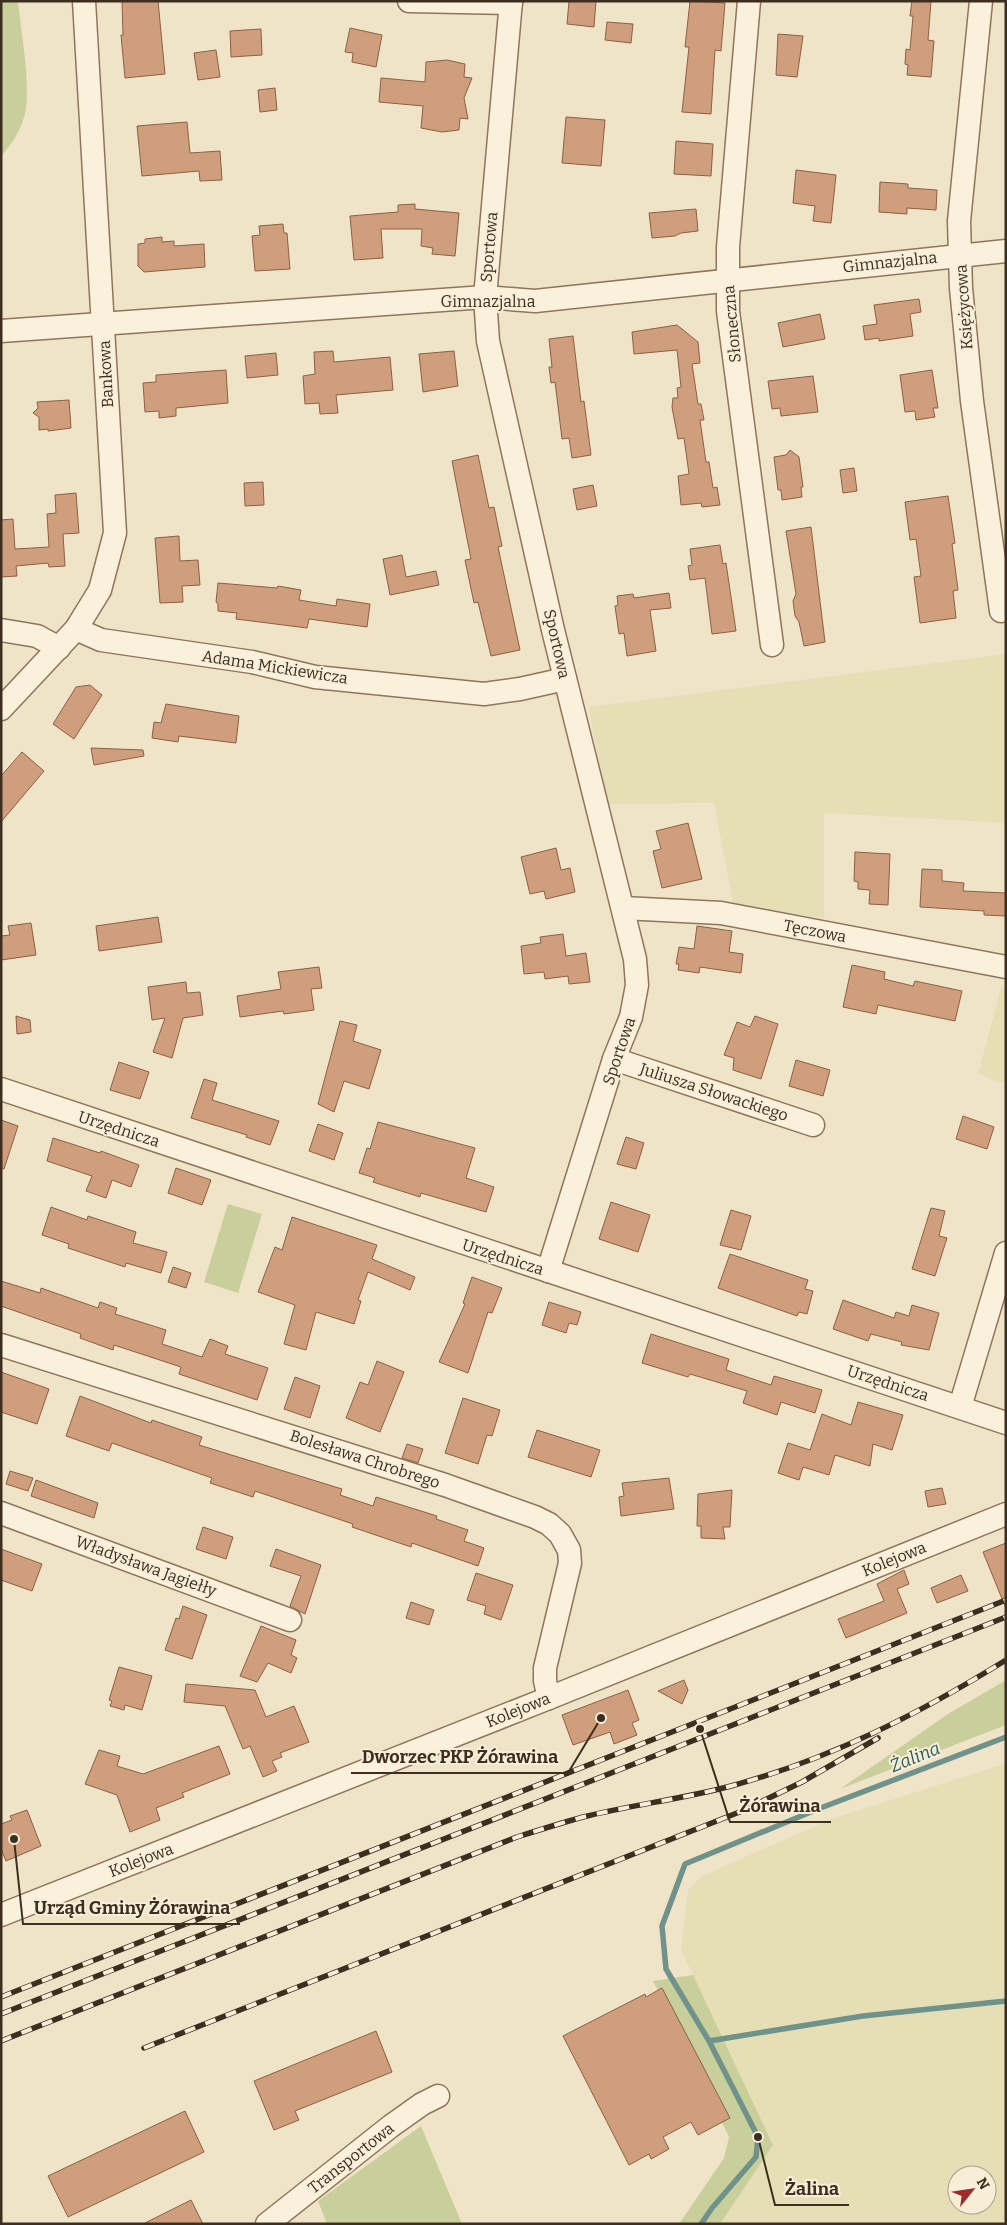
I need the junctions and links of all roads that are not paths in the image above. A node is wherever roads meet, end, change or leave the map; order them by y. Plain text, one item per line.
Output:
1 (84, 1) edge
2 (409, 1) edge
3 (749, 1) edge
4 (980, 1) edge
5 (511, 2) edge
6 (1006, 251) edge
7 (960, 254) junction
8 (728, 280) junction
9 (485, 298) junction
10 (103, 324) junction
11 (1, 331) edge
12 (1001, 611) dead end
13 (76, 629) junction
14 (1, 630) edge
15 (772, 645) dead end
16 (59, 648) junction
17 (565, 679) junction
18 (1, 709) edge
19 (623, 908) junction
20 (1006, 967) edge
21 (614, 1059) junction
22 (1, 1089) edge
23 (813, 1125) dead end
24 (1006, 1253) edge
25 (548, 1272) junction
26 (1, 1345) edge
27 (960, 1407) junction
28 (1006, 1423) edge
29 (1, 1513) edge
30 (1006, 1514) edge
31 (290, 1620) dead end
32 (549, 1698) junction
33 (1, 1915) edge
34 (438, 2096) dead end
35 (267, 2224) edge

1 - 10 street, Bankowa
2 - 5 street
3 - 8 street, Słoneczna
4 - 7 street, Księżycowa
5 - 9 street, Sportowa
6 - 7 street, Gimnazjalna
7 - 8 street, Gimnazjalna
7 - 12 street, Księżycowa
8 - 9 street, Gimnazjalna
8 - 15 street, Słoneczna
9 - 10 street, Gimnazjalna
9 - 17 street, Sportowa
10 - 11 street, Gimnazjalna
10 - 13 street, Bankowa
13 - 16 street, Bankowa
13 - 17 street, Adama Mickiewicza
14 - 16 street
16 - 18 street, Bankowa
17 - 19 street, Sportowa
19 - 20 street, Tęczowa
19 - 21 street, Sportowa
21 - 23 street, Juliusza Słowackiego
21 - 25 street, Sportowa
22 - 25 street, Urzędnicza
24 - 27 street
25 - 27 street, Urzędnicza
26 - 32 street, Bolesława Chrobrego
27 - 28 street, Urzędnicza
29 - 31 street, Władysława Jagiełły
30 - 32 street, Kolejowa
32 - 33 street, Kolejowa
34 - 35 street, Transportowa

